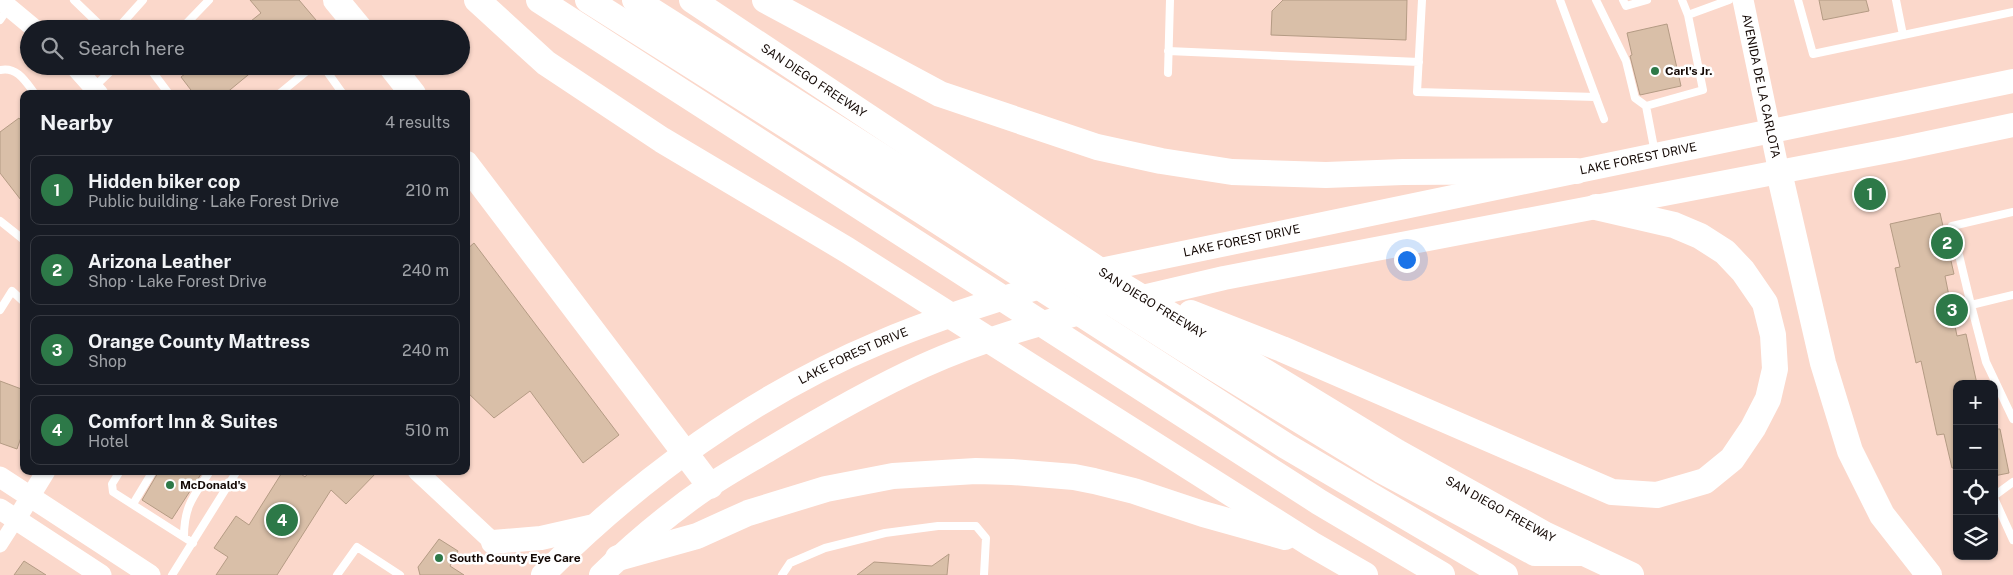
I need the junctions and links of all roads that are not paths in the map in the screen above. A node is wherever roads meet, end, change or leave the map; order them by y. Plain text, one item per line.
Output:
1 (74, 0) edge
2 (143, 0) edge
3 (209, 0) edge
4 (336, 0) edge
5 (477, 0) edge
6 (540, 0) edge
7 (588, 0) edge
8 (635, 0) edge
9 (692, 0) edge
10 (766, 0) edge
11 (1170, 0) edge
12 (1422, 0) edge
13 (1560, 0) edge
14 (1596, 0) edge
15 (1647, 0) edge
16 (1682, 0) edge
17 (1729, 0) edge
18 (1743, 0) edge
19 (1798, 0) edge
20 (1896, 0) edge
21 (1624, 3) edge
22 (3, 9) edge
23 (2013, 12) edge
24 (1688, 15) junction
25 (21, 20) edge
26 (95, 20) edge
27 (125, 20) edge
28 (190, 20) edge
29 (353, 20) edge
30 (1903, 35) junction
31 (1168, 51) junction
32 (1418, 62) junction
33 (0, 70) edge
34 (1168, 73) dead end
35 (20, 75) edge
36 (20, 75) edge
37 (82, 75) edge
38 (108, 75) edge
39 (155, 75) edge
40 (302, 75) edge
41 (329, 75) edge
42 (398, 75) edge
43 (2013, 81) edge
44 (32, 90) edge
45 (96, 90) edge
46 (166, 90) edge
47 (285, 90) edge
48 (340, 90) edge
49 (410, 90) edge
50 (1596, 97) junction
51 (1646, 106) junction
52 (1604, 119) dead end
53 (2013, 125) edge
54 (1770, 131) junction
55 (1656, 154) junction
56 (470, 169) edge
57 (1576, 171) junction
58 (1779, 172) junction
59 (1596, 207) junction
60 (2013, 212) edge
61 (0, 221) edge
62 (20, 237) edge
63 (1123, 286) junction
64 (2013, 295) edge
65 (20, 298) edge
66 (1971, 305) junction
67 (0, 310) edge
68 (2013, 419) edge
69 (684, 454) junction
70 (43, 475) edge
71 (118, 475) edge
72 (150, 475) edge
73 (207, 475) edge
74 (235, 475) edge
75 (421, 475) edge
76 (0, 477) edge
77 (2013, 482) edge
78 (710, 486) junction
79 (1998, 494) edge
80 (30, 496) junction
81 (132, 504) junction
82 (1998, 506) edge
83 (8, 514) edge
84 (596, 526) junction
85 (184, 537) junction
86 (2013, 540) edge
87 (493, 542) joint
88 (193, 543) junction
89 (1311, 544) junction
90 (0, 545) edge
91 (1584, 553) junction
92 (609, 567) edge
93 (101, 575) edge
94 (150, 575) edge
95 (172, 575) edge
96 (337, 575) edge
97 (400, 575) edge
98 (543, 575) edge
99 (782, 575) edge
100 (984, 575) edge
101 (1365, 575) edge
102 (1442, 575) edge
103 (1505, 575) edge
104 (1631, 575) edge
105 (1929, 575) edge

1 - 26 lane
2 - 27 lane
3 - 28 lane
4 - 29 highway
5 - 89 highway
6 - 102 highway
7 - 103 highway
8 - 91 highway
9 - 63 highway, SAN DIEGO FREEWAY
10 - 57 highway
11 - 31 lane
12 - 32 lane
13 - 50 lane
14 - 51 lane
15 - 21 lane
16 - 24 lane
17 - 24 lane
18 - 54 main road, AVENIDA DE LA CARLOTA
19 - 30 lane
20 - 30 lane
22 - 25 street
23 - 30 lane
24 - 51 lane
31 - 32 lane
31 - 34 lane
32 - 50 lane
33 - 35 lane
36 - 44 lane
37 - 45 street
38 - 45 lane
39 - 46 lane
40 - 47 lane
41 - 48 lane
42 - 49 highway
43 - 54 main road, LAKE FOREST DRIVE
50 - 52 lane
51 - 55 lane
53 - 58 main road
54 - 55 main road, LAKE FOREST DRIVE
54 - 58 main road, AVENIDA DE LA CARLOTA
55 - 57 main road, LAKE FOREST DRIVE
56 - 69 highway
57 - 69 main road, LAKE FOREST DRIVE
58 - 59 main road
58 - 105 highway
59 - 63 highway
59 - 78 main road
60 - 66 lane
61 - 62 lane
63 - 91 highway, SAN DIEGO FREEWAY
64 - 66 lane
65 - 67 lane
66 - 68 lane
69 - 78 highway
69 - 84 main road, LAKE FOREST DRIVE
70 - 80 street
71 - 81 lane
72 - 81 lane
73 - 85 lane
74 - 88 lane
75 - 87 street
76 - 80 main road
77 - 79 lane
78 - 92 main road
80 - 83 street
80 - 94 main road
81 - 85 lane
82 - 86 lane
83 - 90 street
83 - 93 main road
84 - 87 main road
84 - 98 main road, LAKE FOREST DRIVE
85 - 88 lane
88 - 95 lane
89 - 92 highway
89 - 101 highway
91 - 104 highway, SAN DIEGO FREEWAY
96 - 97 lane
99 - 100 lane

